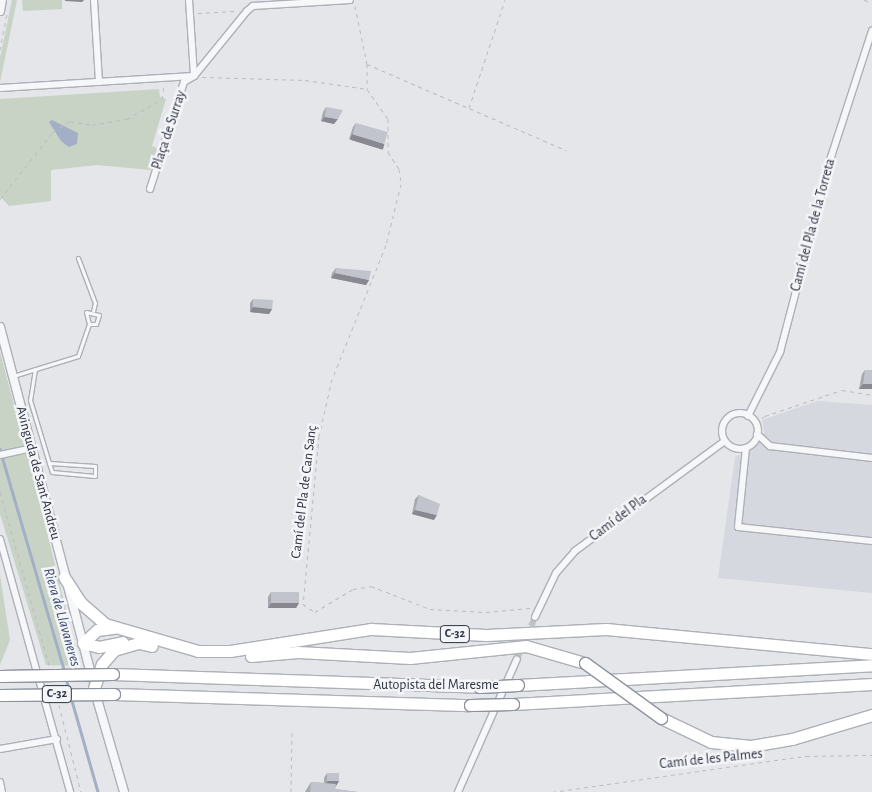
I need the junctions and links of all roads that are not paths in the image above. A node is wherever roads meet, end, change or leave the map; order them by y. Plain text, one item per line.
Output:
1 (2, 0) edge
2 (94, 0) edge
3 (189, 0) edge
4 (350, 0) edge
5 (0, 11) edge
6 (872, 31) edge
7 (194, 76) junction
8 (99, 82) junction
9 (0, 88) edge
10 (150, 188) dead end
11 (78, 258) dead end
12 (93, 311) junction
13 (88, 324) junction
14 (0, 327) edge
15 (35, 369) junction
16 (12, 376) junction
17 (748, 416) junction
18 (757, 434) junction
19 (725, 441) junction
20 (33, 448) junction
21 (746, 448) junction
22 (0, 455) edge
23 (872, 458) edge
24 (49, 463) junction
25 (0, 539) edge
26 (872, 541) edge
27 (64, 577) junction
28 (535, 617) tunnel mouth
29 (114, 628) junction
30 (83, 643) junction
31 (139, 643) junction
32 (872, 654) edge
33 (517, 659) tunnel mouth
34 (872, 665) edge
35 (0, 676) edge
36 (872, 684) edge
37 (94, 688) junction
38 (0, 695) edge
39 (872, 715) edge
40 (57, 740) junction
41 (0, 749) edge
42 (0, 782) edge
43 (2, 792) edge
44 (70, 792) edge
45 (124, 792) edge
46 (458, 792) edge

1 - 5 street
2 - 8 street
3 - 7 street
4 - 7 street, Plaça de Surray
6 - 17 street, Camí del Pla de la Torreta
7 - 8 street
7 - 10 street, Plaça de Surray
8 - 9 street
11 - 12 lane
12 - 13 lane
12 - 13 lane
13 - 15 lane
14 - 16 street, Avinguda de Sant Andreu
15 - 16 lane
15 - 24 lane
16 - 20 street, Avinguda de Sant Andreu
17 - 18 street
17 - 19 street
18 - 21 street
18 - 23 street
19 - 21 street
19 - 28 street, Camí del Pla
20 - 22 street
20 - 27 street, Avinguda de Sant Andreu
21 - 26 street
24 - 24 lane
25 - 40 street
27 - 29 highway, C-32
27 - 30 street, Avinguda de Sant Andreu
29 - 30 highway
29 - 32 highway, C-32
30 - 31 highway, C-32
30 - 37 street, Avinguda de Sant Andreu
31 - 37 highway
31 - 39 highway, C-32, bridge
33 - 46 street
34 - 35 highway, Autopista del Maresme / C-32, bridge
36 - 38 highway, Autopista del Maresme / C-32, bridge
37 - 45 street, Avinguda de Sant Andreu
40 - 41 street
40 - 44 street
42 - 43 street

